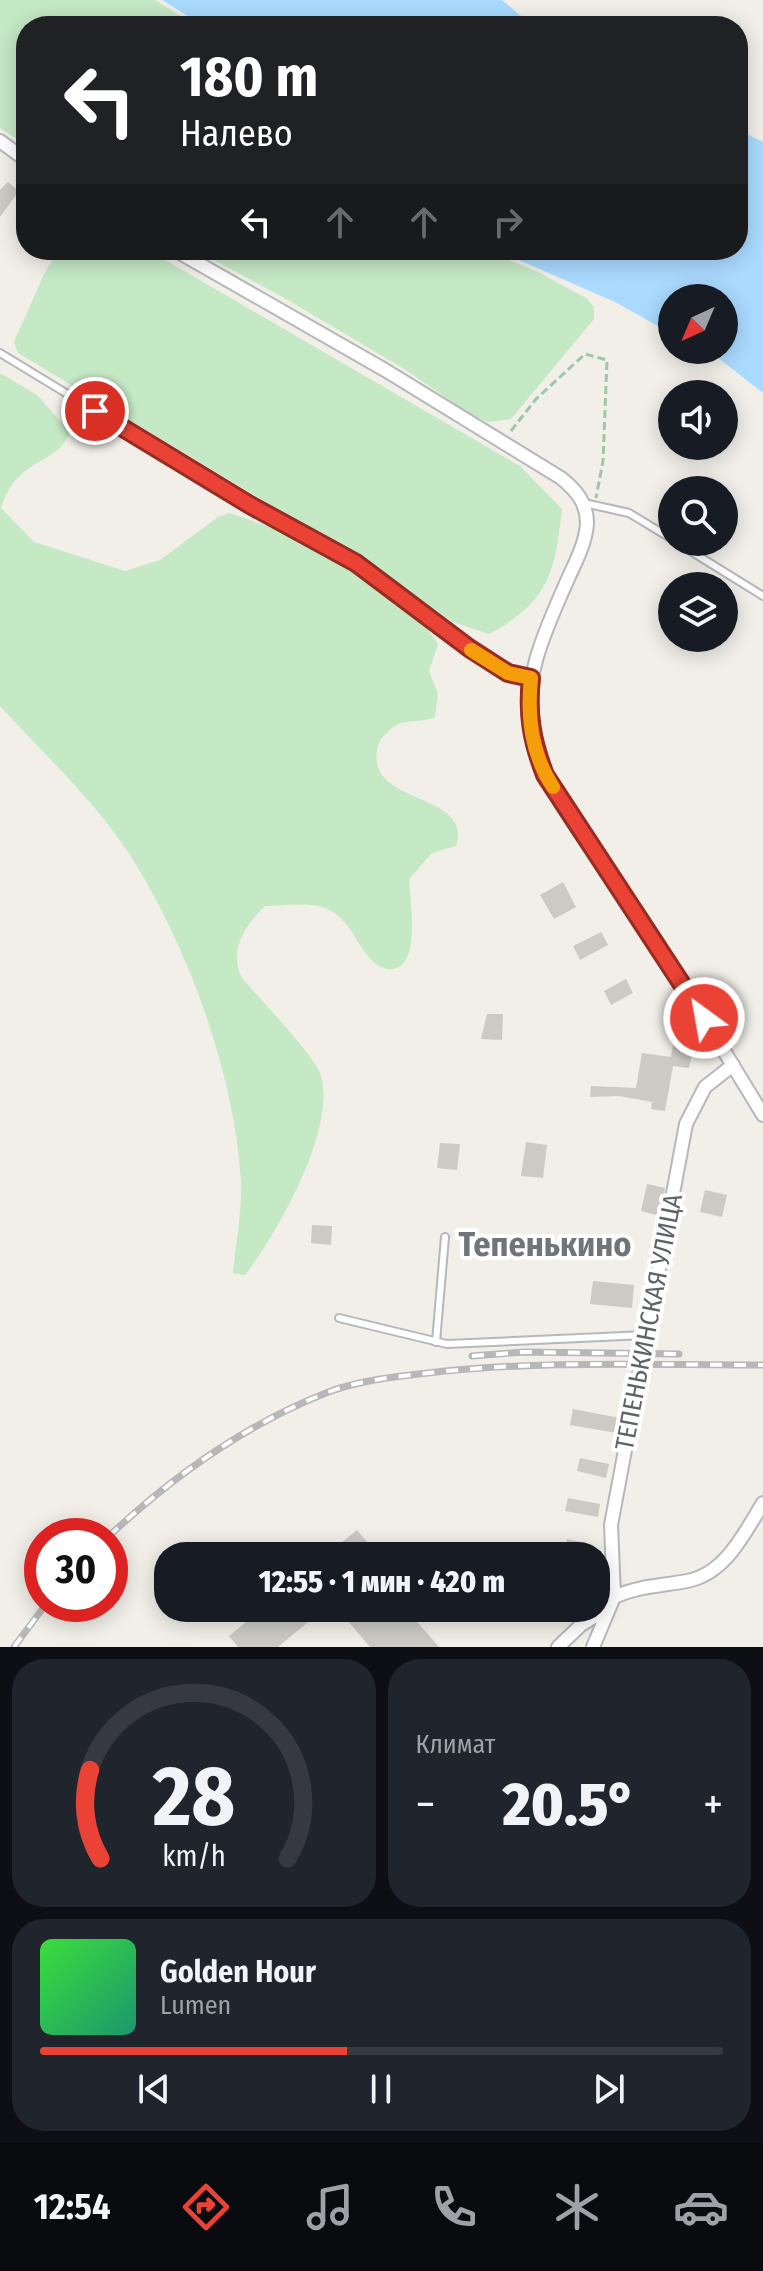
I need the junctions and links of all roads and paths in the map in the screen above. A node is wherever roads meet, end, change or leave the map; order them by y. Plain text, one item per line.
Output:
1 (192, 260) edge
2 (0, 353) edge
3 (502, 442) junction
4 (589, 504) junction
5 (658, 531) edge
6 (698, 556) edge
7 (763, 596) edge
8 (531, 678) junction
9 (733, 1065) junction
10 (763, 1115) edge
11 (445, 1237) dead end
12 (339, 1318) dead end
13 (646, 1335) junction
14 (436, 1342) junction
15 (763, 1503) edge
16 (614, 1597) junction
17 (610, 1603) edge
18 (586, 1622) edge
19 (601, 1622) edge
20 (558, 1647) edge
21 (593, 1647) edge

1 - 3 street
2 - 8 lane
3 - 4 street
3 - 4 path
4 - 5 lane
4 - 8 street
6 - 7 lane
8 - 9 street
9 - 10 street
9 - 13 street, ТЕПЕНЬКИНСКАЯ УЛИЦА
11 - 14 lane
12 - 14 lane
13 - 14 lane
13 - 16 street, ТЕПЕНЬКИНСКАЯ УЛИЦА
15 - 16 street
16 - 17 street
18 - 20 street
19 - 21 street

